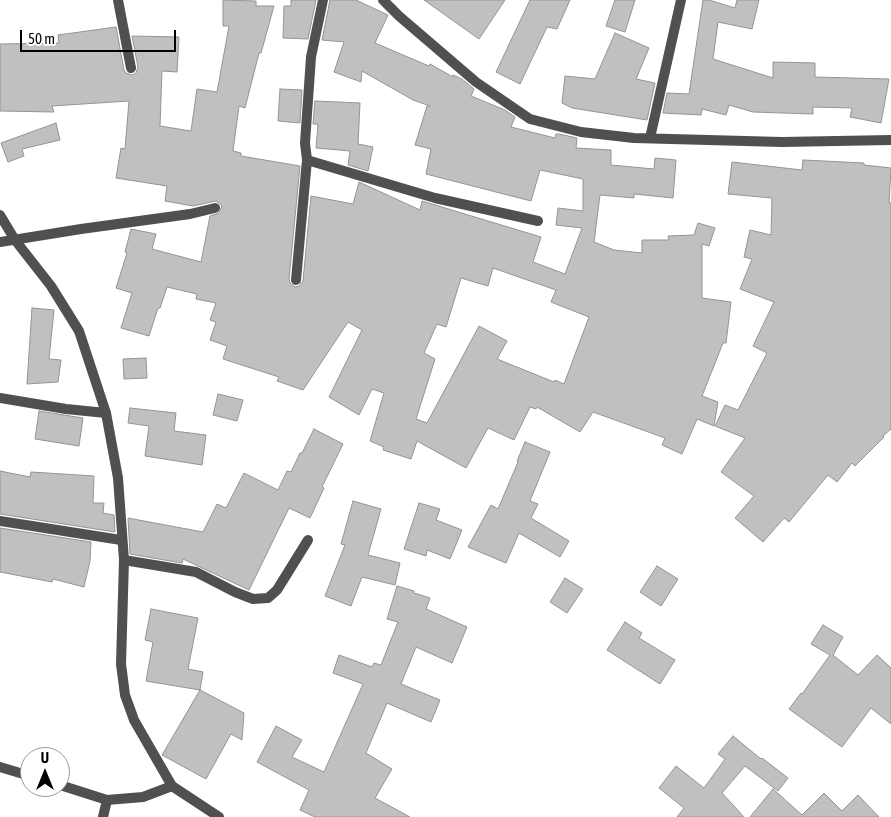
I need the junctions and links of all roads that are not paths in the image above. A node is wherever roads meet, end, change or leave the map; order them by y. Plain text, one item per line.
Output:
1 (118, 0) edge
2 (323, 0) edge
3 (383, 0) edge
4 (682, 0) edge
5 (131, 68) dead end
6 (650, 138) junction
7 (891, 140) edge
8 (307, 160) junction
9 (215, 208) dead end
10 (0, 215) edge
11 (538, 221) dead end
12 (14, 240) junction
13 (0, 242) edge
14 (296, 280) dead end
15 (0, 398) edge
16 (106, 412) junction
17 (0, 521) edge
18 (121, 540) junction
19 (308, 540) dead end
20 (124, 560) junction
21 (0, 767) edge
22 (20, 773) edge
23 (172, 786) junction
24 (70, 788) edge
25 (107, 800) junction
26 (103, 817) edge
27 (219, 817) edge

1 - 5 street
2 - 8 street
3 - 6 street
4 - 6 street
6 - 7 street
8 - 11 street
8 - 14 street
9 - 12 street
10 - 12 street
12 - 13 street
12 - 16 street
15 - 16 street
16 - 18 street
17 - 18 street
18 - 20 street
19 - 20 street
20 - 23 street
21 - 22 street
23 - 25 street
23 - 27 street
24 - 25 street
25 - 26 street

